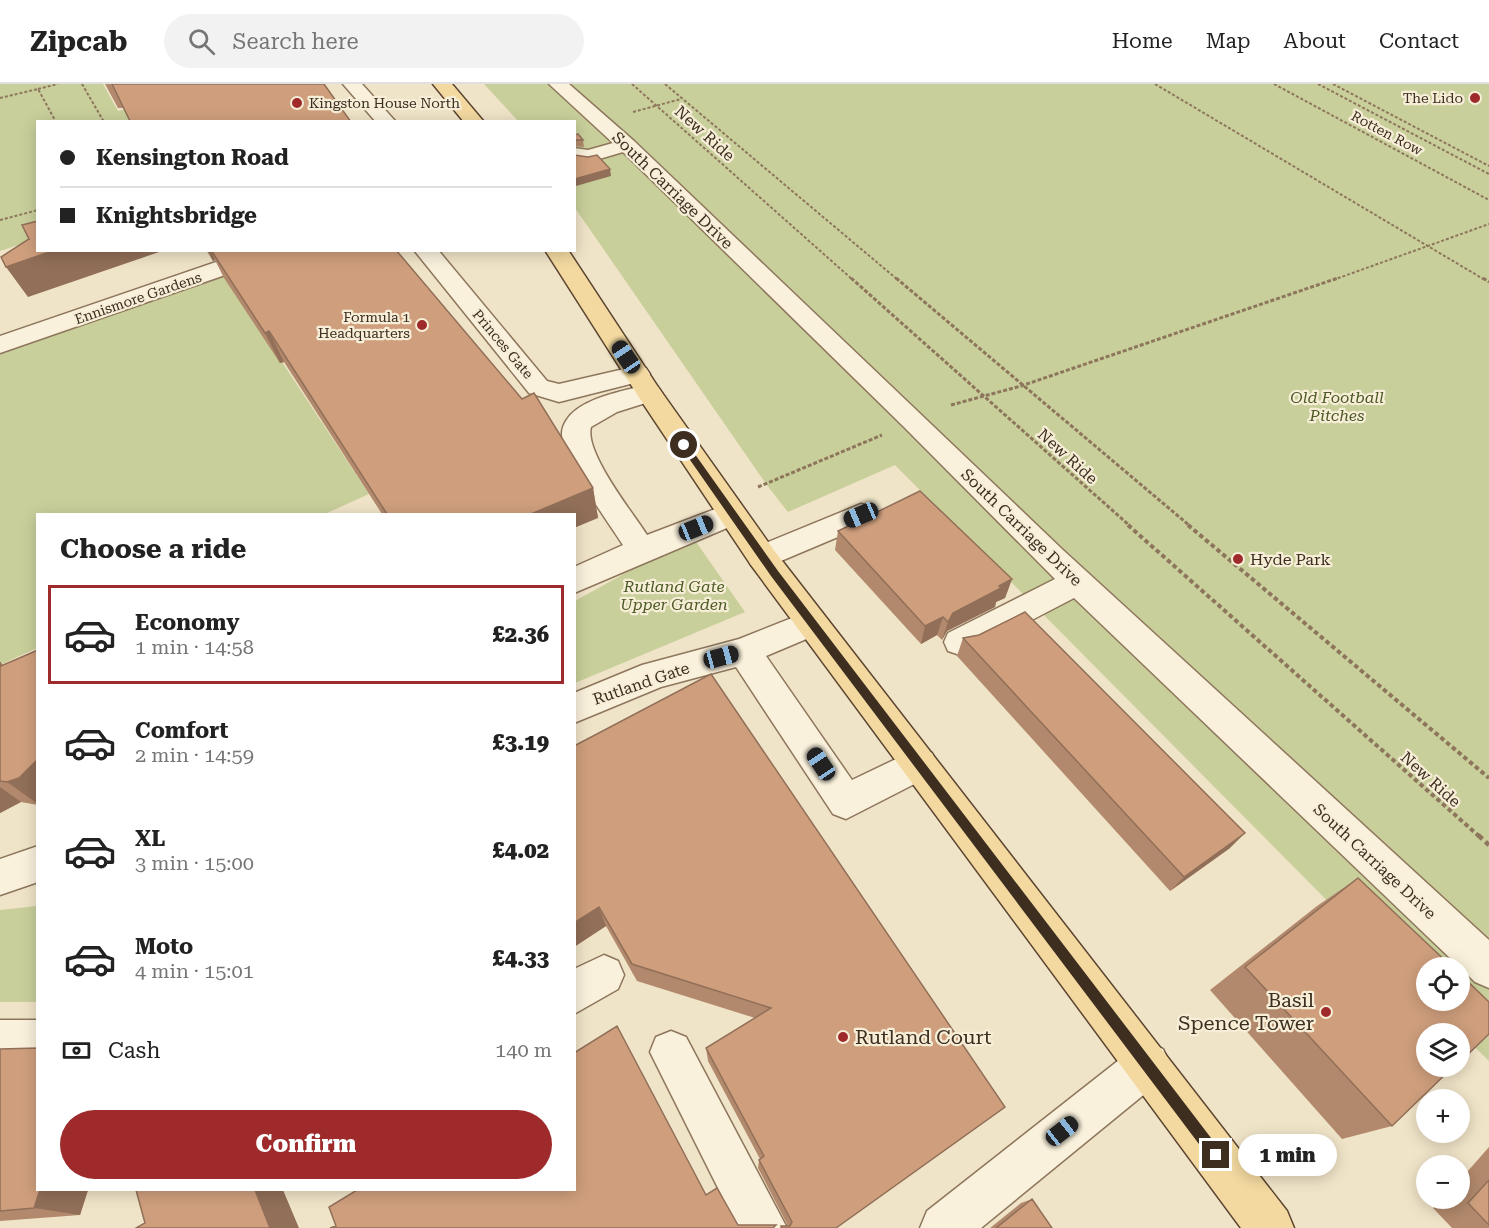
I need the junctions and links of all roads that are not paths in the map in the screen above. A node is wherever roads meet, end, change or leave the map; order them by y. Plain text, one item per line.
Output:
1 (352, 84) edge
2 (442, 84) edge
3 (558, 84) edge
4 (385, 120) edge
5 (473, 120) edge
6 (627, 145) junction
7 (579, 160) edge
8 (269, 252) edge
9 (426, 252) edge
10 (557, 252) edge
11 (0, 345) edge
12 (643, 383) junction
13 (731, 514) junction
14 (861, 515) dead end
15 (640, 550) junction
16 (762, 557) junction
17 (576, 580) edge
18 (1078, 582) junction
19 (812, 623) junction
20 (960, 642) dead end
21 (744, 651) junction
22 (576, 707) edge
23 (919, 764) junction
24 (36, 865) edge
25 (0, 877) edge
26 (1489, 968) edge
27 (0, 1041) edge
28 (36, 1041) edge
29 (671, 1052) dead end
30 (1148, 1064) junction
31 (763, 1228) edge
32 (944, 1228) edge
33 (1270, 1228) edge

1 - 4 street
2 - 5 main road
3 - 6 street, South Carriage Drive
6 - 7 street
6 - 18 street, South Carriage Drive
8 - 11 street, Ennismore Gardens
9 - 12 street, Princes Gate
10 - 12 main road
12 - 13 main road
12 - 15 street
13 - 15 street
13 - 16 main road
14 - 16 street
15 - 17 street
16 - 19 main road
18 - 20 street
18 - 26 street, South Carriage Drive
19 - 21 street, Rutland Gate
19 - 23 main road
21 - 22 street, Rutland Gate
21 - 23 street
23 - 30 main road
24 - 25 street
27 - 28 street
29 - 31 street
30 - 32 street
30 - 33 main road

